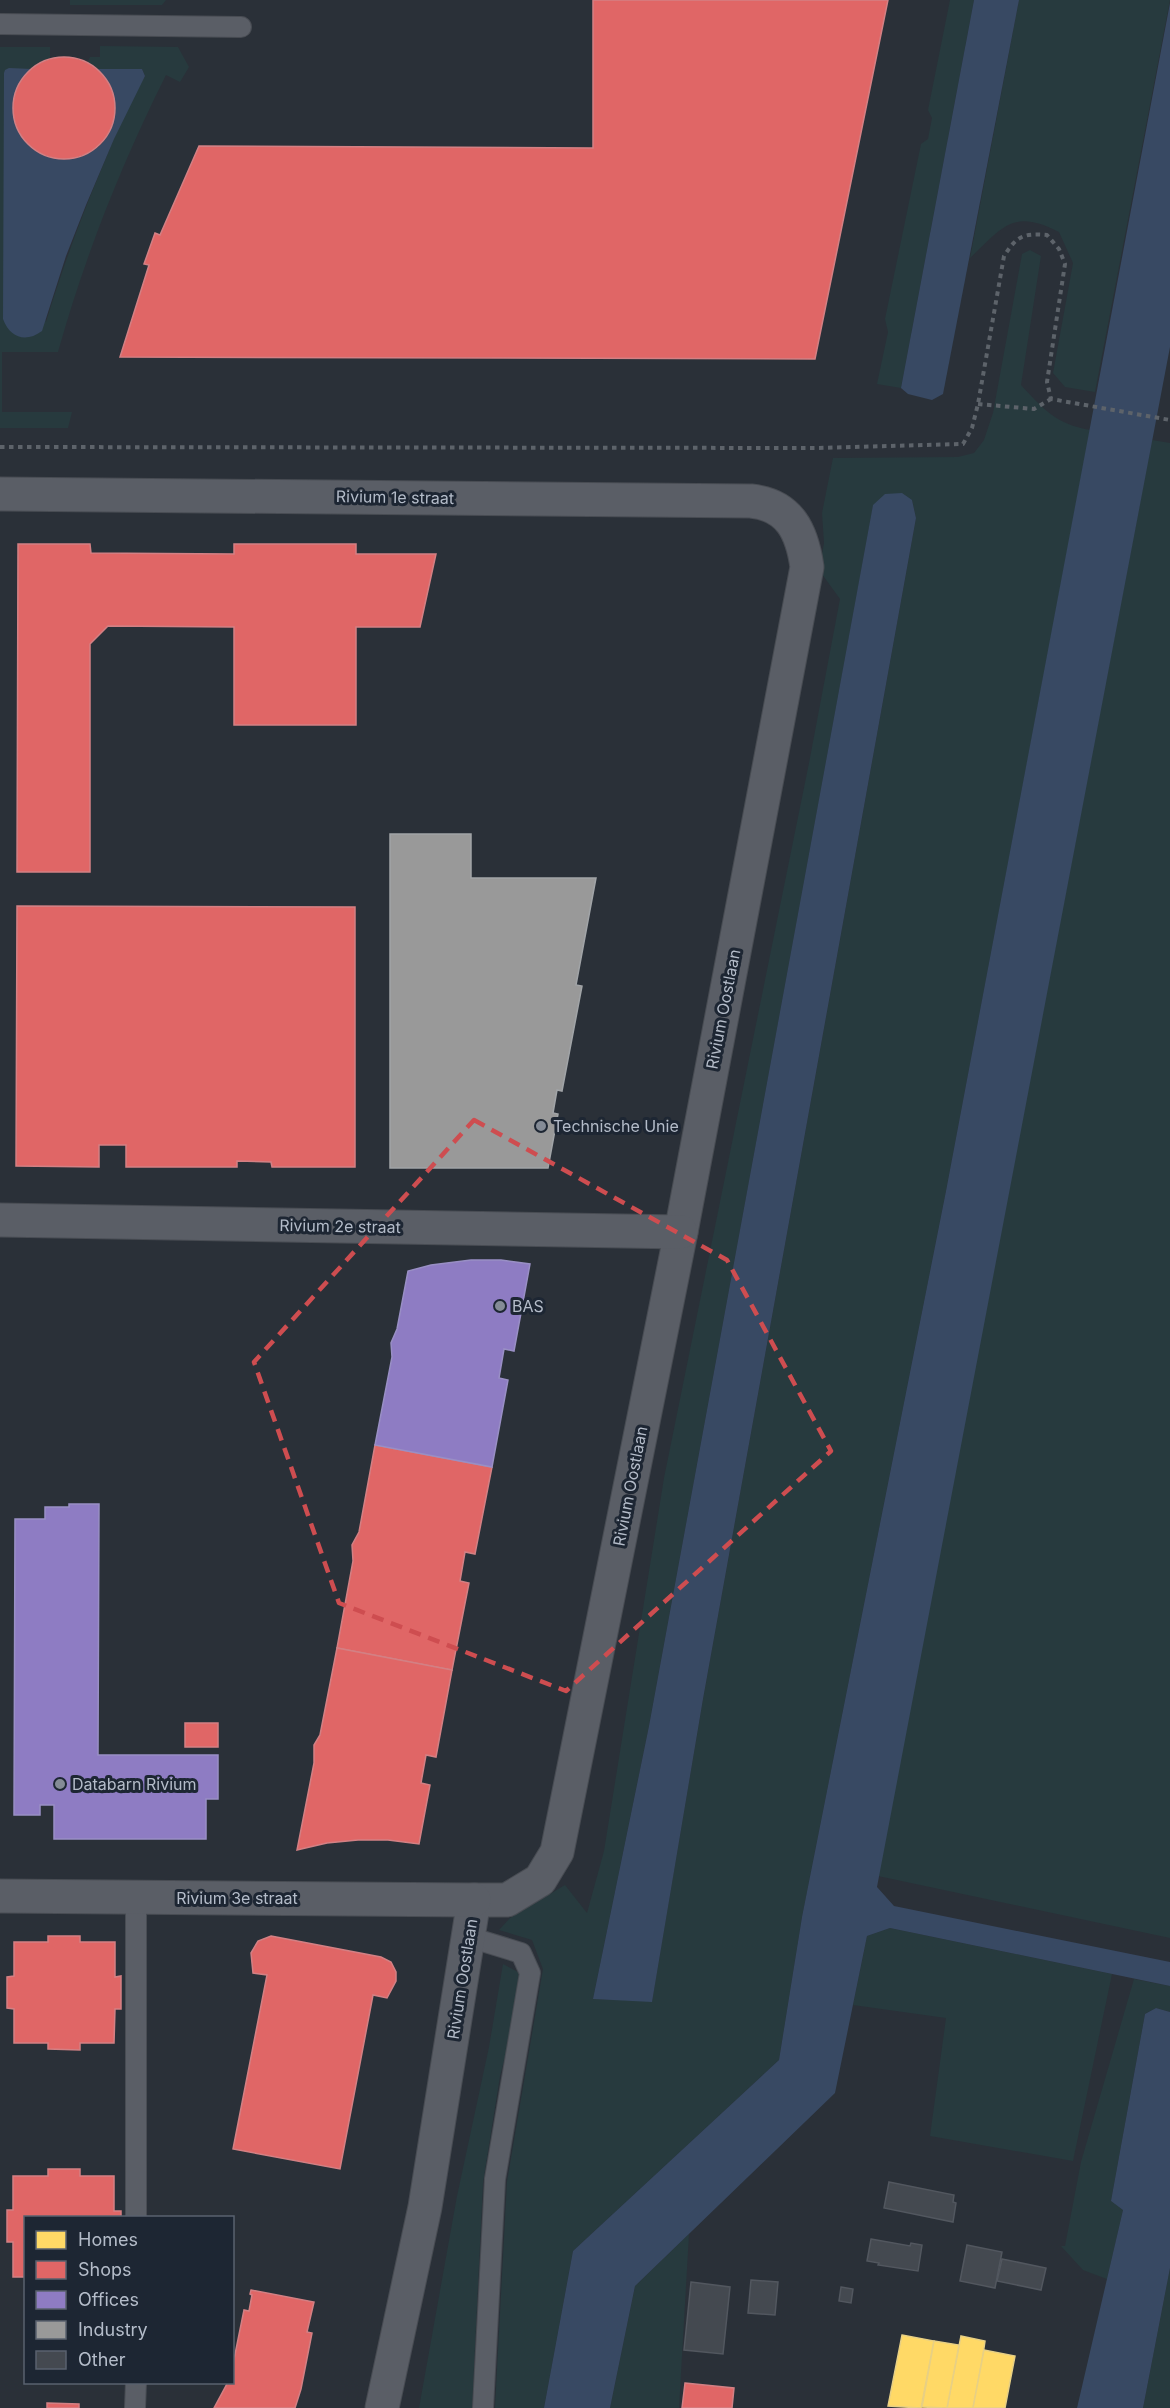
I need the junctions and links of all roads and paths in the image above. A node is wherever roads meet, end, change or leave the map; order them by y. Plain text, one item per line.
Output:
1 (0, 24) edge
2 (241, 27) dead end
3 (1051, 399) junction
4 (978, 404) junction
5 (1170, 420) edge
6 (0, 447) edge
7 (0, 494) edge
8 (786, 514) joint
9 (0, 1220) edge
10 (681, 1232) junction
11 (0, 1896) edge
12 (136, 1897) junction
13 (474, 1900) junction
14 (468, 1937) junction
15 (136, 2216) edge
16 (136, 2384) edge
17 (135, 2408) edge
18 (382, 2408) edge
19 (483, 2408) edge

1 - 2 lane
3 - 4 path
3 - 4 path
3 - 5 path
4 - 6 path
7 - 8 street, Rivium 1e straat
8 - 10 street, Rivium Oostlaan
9 - 10 street, Rivium 2e straat
10 - 13 street, Rivium Oostlaan
11 - 12 street, Rivium 3e straat
12 - 13 street, Rivium 3e straat
12 - 15 lane
13 - 14 street, Rivium Oostlaan
14 - 18 street, Rivium Oostlaan
14 - 19 lane
16 - 17 lane

